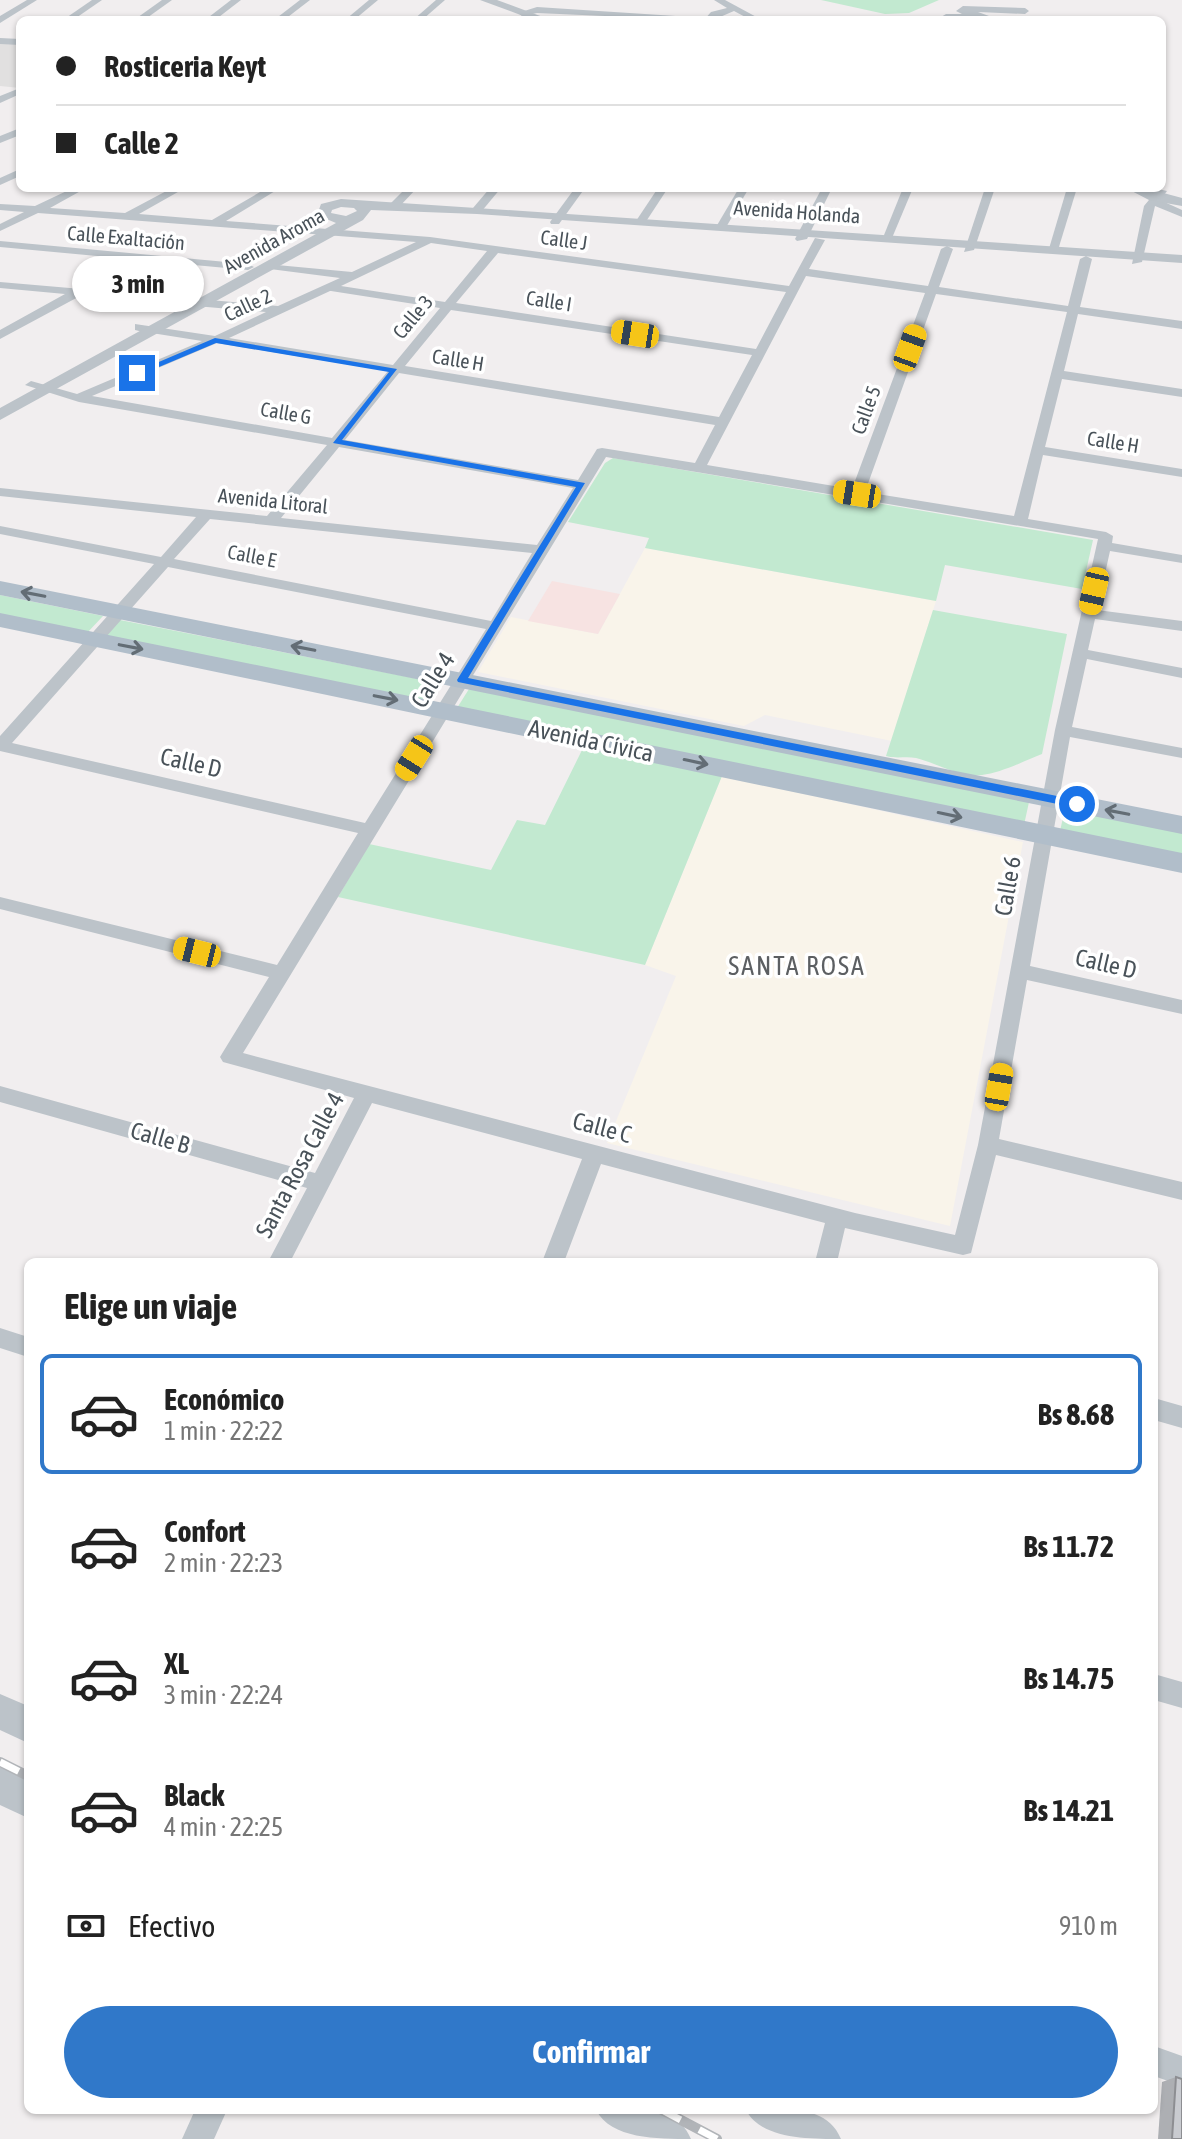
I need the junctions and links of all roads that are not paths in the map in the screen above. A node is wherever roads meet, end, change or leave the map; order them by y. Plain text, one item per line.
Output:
1 (33, 0) edge
2 (98, 0) edge
3 (168, 0) edge
4 (237, 0) edge
5 (306, 0) edge
6 (374, 0) edge
7 (441, 0) edge
8 (593, 0) edge
9 (481, 2) edge
10 (712, 2) edge
11 (654, 8) dead end
12 (733, 9) junction
13 (511, 10) edge
14 (722, 11) junction
15 (1025, 11) dead end
16 (581, 13) junction
17 (73, 16) edge
18 (144, 16) edge
19 (215, 16) edge
20 (284, 16) edge
21 (354, 16) edge
22 (422, 16) edge
23 (531, 16) edge
24 (630, 16) edge
25 (648, 16) edge
26 (714, 16) edge
27 (731, 16) edge
28 (749, 16) edge
29 (985, 16) edge
30 (0, 20) edge
31 (73, 192) edge
32 (173, 192) edge
33 (268, 192) edge
34 (336, 192) edge
35 (407, 192) edge
36 (493, 192) edge
37 (577, 192) edge
38 (660, 192) edge
39 (742, 192) edge
40 (825, 192) edge
41 (906, 192) edge
42 (989, 192) edge
43 (1071, 192) edge
44 (317, 193) dead end
45 (1155, 194) edge
46 (1182, 194) edge
47 (1182, 202) edge
48 (0, 207) edge
49 (389, 207) junction
50 (36, 210) junction
51 (358, 210) junction
52 (477, 210) junction
53 (323, 211) junction
54 (1182, 214) edge
55 (126, 217) junction
56 (556, 219) junction
57 (641, 221) junction
58 (213, 224) junction
59 (721, 227) junction
60 (0, 228) edge
61 (310, 233) junction
62 (330, 233) junction
63 (803, 236) junction
64 (886, 238) junction
65 (430, 240) junction
66 (819, 240) junction
67 (0, 244) edge
68 (969, 248) junction
69 (495, 249) junction
70 (947, 249) junction
71 (1052, 250) junction
72 (1086, 259) junction
73 (1136, 259) junction
74 (1182, 259) edge
75 (1182, 265) edge
76 (270, 266) junction
77 (248, 267) junction
78 (803, 272) junction
79 (354, 276) junction
80 (0, 285) edge
81 (331, 288) junction
82 (793, 290) junction
83 (932, 290) junction
84 (80, 291) junction
85 (186, 301) junction
86 (206, 301) junction
87 (448, 306) junction
88 (282, 310) junction
89 (1073, 310) junction
90 (1182, 325) edge
91 (147, 328) junction
92 (0, 335) edge
93 (215, 340) junction
94 (760, 353) junction
95 (395, 371) junction
96 (1057, 374) junction
97 (38, 388) junction
98 (1182, 393) edge
99 (79, 398) junction
100 (0, 402) edge
101 (0, 415) edge
102 (724, 422) junction
103 (336, 441) junction
104 (1038, 450) junction
105 (699, 468) junction
106 (1182, 473) edge
107 (582, 485) junction
108 (0, 492) edge
109 (857, 494) junction
110 (207, 514) junction
111 (271, 521) junction
112 (1020, 521) junction
113 (0, 530) edge
114 (1105, 541) junction
115 (542, 550) junction
116 (1182, 559) edge
117 (166, 562) junction
118 (0, 588) edge
119 (120, 612) junction
120 (1088, 613) junction
121 (0, 620) edge
122 (495, 626) junction
123 (1182, 626) edge
124 (95, 639) junction
125 (1080, 653) junction
126 (1182, 673) edge
127 (462, 680) junction
128 (443, 710) junction
129 (1063, 730) junction
130 (0, 746) edge
131 (1182, 753) edge
132 (1051, 798) junction
133 (1182, 825) edge
134 (369, 830) junction
135 (1044, 835) junction
136 (1182, 863) edge
137 (0, 903) edge
138 (1019, 971) junction
139 (281, 973) junction
140 (1182, 1007) edge
141 (230, 1057) joint
142 (367, 1093) junction
143 (0, 1094) edge
144 (988, 1145) junction
145 (595, 1153) junction
146 (320, 1183) junction
147 (1182, 1191) edge
148 (837, 1216) junction
149 (963, 1246) joint
150 (281, 1258) edge
151 (555, 1258) edge
152 (827, 1258) edge
153 (0, 1338) edge
154 (24, 1346) edge
155 (1158, 1410) edge
156 (1182, 1417) edge
157 (1158, 1688) edge
158 (1182, 1695) edge
159 (0, 1711) edge
160 (24, 1723) edge
161 (0, 1785) edge
162 (24, 1798) edge
163 (1158, 2062) edge
164 (1182, 2071) edge
165 (209, 2114) edge
166 (624, 2114) edge
167 (774, 2114) edge
168 (198, 2139) edge
169 (671, 2139) edge
170 (821, 2139) edge

1 - 30 street
2 - 17 street
3 - 18 street
4 - 19 street
5 - 20 street
6 - 21 street
7 - 22 street
8 - 16 street
9 - 13 street
10 - 12 street
10 - 14 street
11 - 25 street
12 - 14 street
12 - 28 street
13 - 16 street
13 - 23 street
14 - 26 street
14 - 27 street
15 - 29 street
16 - 24 street
31 - 50 street
32 - 55 street
33 - 58 street
34 - 51 street, Avenida Aroma
35 - 49 street
36 - 52 street
37 - 56 street
38 - 57 street
39 - 59 street
40 - 63 street
41 - 64 street
42 - 68 street
43 - 71 street
44 - 53 street, Avenida Aroma
45 - 46 street
45 - 47 street
45 - 54 street
45 - 73 street
48 - 50 street, Calle J
49 - 51 street, Avenida Holanda
49 - 52 street, Avenida Holanda
49 - 56 street, Avenida Holanda
50 - 55 street, Calle J
50 - 60 street
51 - 53 street
51 - 62 street, Avenida Aroma
52 - 56 street, Avenida Holanda
53 - 61 street, Avenida Aroma
55 - 58 street, Calle J
56 - 57 street, Avenida Holanda
56 - 63 street, Avenida Holanda
57 - 59 street, Avenida Holanda
58 - 61 street, Calle J
59 - 63 street, Avenida Holanda
61 - 62 street, Calle J
61 - 77 street, Avenida Aroma
62 - 65 street, Calle J
62 - 76 street, Avenida Aroma
63 - 64 street, Avenida Holanda
63 - 66 street, Avenida Holanda
64 - 68 street, Avenida Holanda
65 - 69 street, Calle J
65 - 79 street, Calle 2
66 - 70 street, Avenida Holanda
66 - 78 street
67 - 77 street, Calle Exaltación
68 - 70 street, Avenida Holanda
68 - 71 street, Avenida Holanda
68 - 72 street, Avenida Holanda
69 - 82 street, Calle J
69 - 87 street, Calle 3
70 - 83 street, Calle 5
71 - 73 street, Avenida Holanda
72 - 73 street, Avenida Holanda
72 - 89 street
73 - 74 street, Avenida Holanda
73 - 75 street, Avenida Holanda
76 - 79 street
76 - 86 street, Avenida Aroma
77 - 85 street, Avenida Aroma
78 - 82 street
78 - 83 street
79 - 81 street, Calle 2
80 - 84 street
81 - 87 street, Calle I
81 - 88 street, Calle 2
82 - 94 street
83 - 89 street
83 - 109 street, Calle 5
84 - 85 street
84 - 92 street
85 - 86 street
85 - 91 street, Avenida Aroma
86 - 88 street
86 - 91 street, Avenida Aroma
87 - 94 street, Calle I
87 - 95 street, Calle 3
88 - 93 street, Calle 2
89 - 90 street
89 - 96 street
91 - 93 street, Calle H
91 - 97 street, Avenida Aroma
93 - 95 street, Calle H
93 - 99 street, Calle 2
94 - 102 street
95 - 102 street, Calle H
95 - 103 street, Calle 3
96 - 98 street
96 - 104 street
97 - 99 street, Calle G
97 - 100 street, Avenida Aroma
97 - 101 street, Avenida Aroma
99 - 103 street, Calle G
102 - 105 street
103 - 107 street, Calle G
103 - 111 street, Calle 3
104 - 106 street, Calle H
104 - 112 street
105 - 107 street, Calle 4
105 - 109 street
107 - 115 street, Calle 4
108 - 110 street, Avenida Litoral
109 - 112 street
110 - 111 street, Avenida Litoral
110 - 117 street
111 - 115 street, Avenida Litoral
112 - 114 street
113 - 117 street, Calle E
114 - 116 street
114 - 120 street, Calle 6
115 - 122 street, Calle 4
117 - 119 street
117 - 122 street, Calle E
119 -> 118 main road, Avenida Cívica
119 - 124 street
127 -> 119 main road, Avenida Cívica
120 - 123 street
120 - 125 street, Calle 6
121 - 124 main road, Avenida Cívica
122 - 127 street, Calle 4
124 -> 128 main road, Avenida Cívica
124 - 130 street
125 - 126 street
125 - 129 street, Calle 6
127 - 128 street, Calle 4
127 - 132 main road, Avenida Cívica
128 - 134 street, Calle 4
128 -> 135 main road, Avenida Cívica
129 - 131 street
129 - 132 street, Calle 6
130 - 134 street, Calle D
133 -> 132 main road, Avenida Cívica
132 - 135 street, Calle 6
134 - 139 street, Calle 4
135 - 136 main road, Avenida Cívica
135 - 138 street, Calle 6
137 - 139 street
138 - 140 street, Calle D
138 - 144 street, Calle 6
139 - 141 street, Calle 4
141 - 142 street, Calle C
142 - 145 street, Calle C
142 - 146 street, Santa Rosa Calle 4
143 - 146 street, Calle B
144 - 147 street
144 - 149 street, Calle 6
145 - 148 street, Calle C
145 - 151 street
146 - 150 street, Santa Rosa Calle 4
148 - 149 street, Calle C
148 - 152 street
153 - 154 street
155 - 156 street
157 - 158 street
159 - 160 street
161 - 162 street
163 - 164 street
165 - 168 street
166 - 169 street
167 - 170 street

